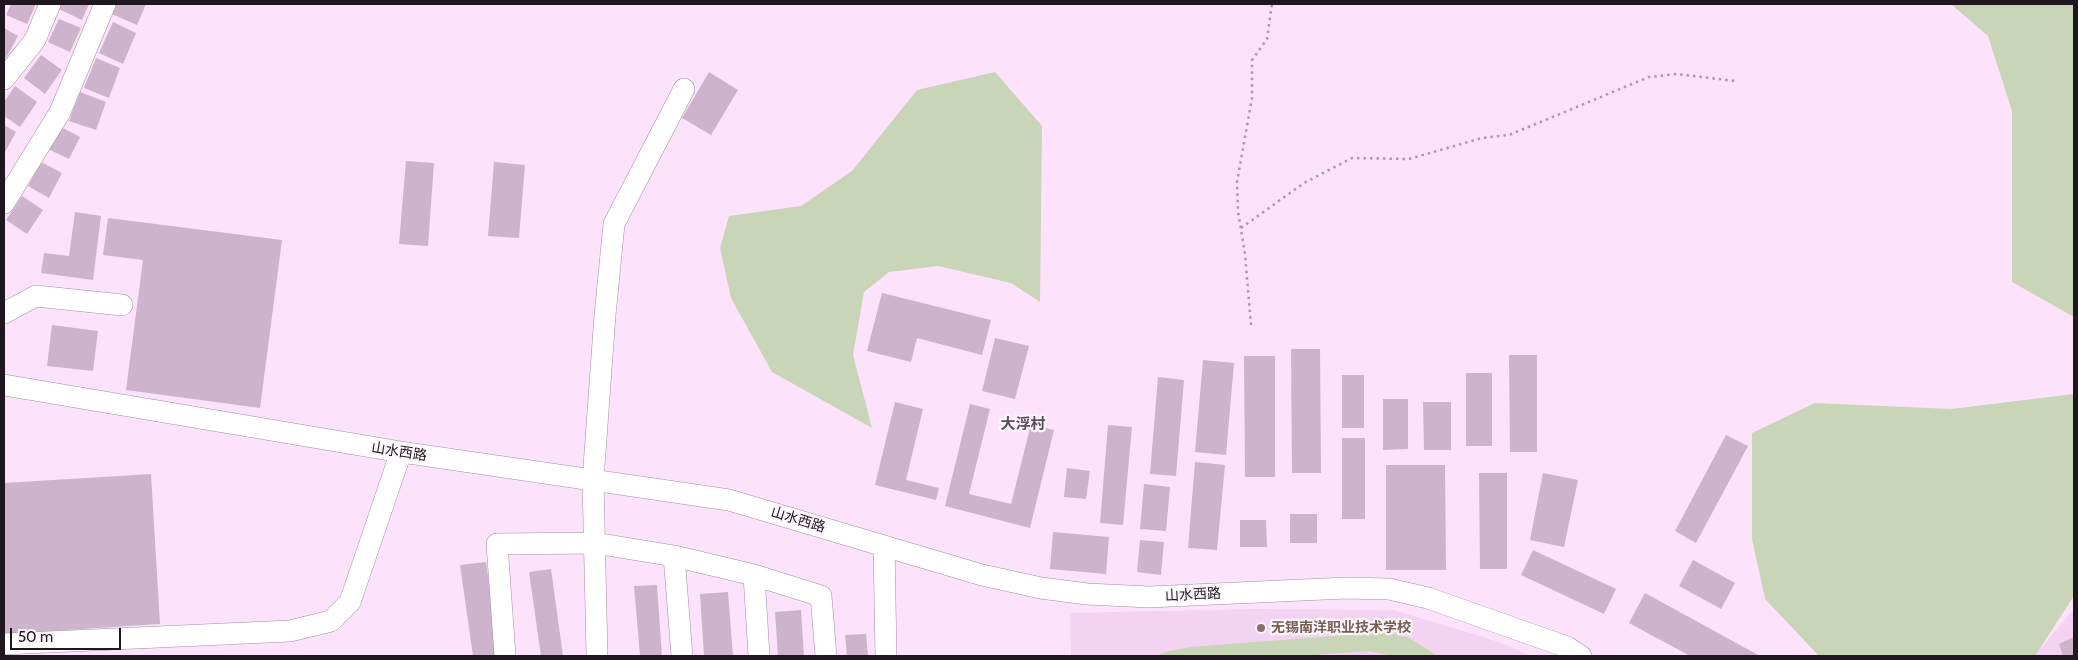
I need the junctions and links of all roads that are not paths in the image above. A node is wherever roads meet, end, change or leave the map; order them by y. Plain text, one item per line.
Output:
1 (50, 4) edge
2 (105, 4) edge
3 (4, 79) edge
4 (684, 89) dead end
5 (4, 203) edge
6 (122, 305) dead end
7 (4, 313) edge
8 (4, 385) edge
9 (401, 452) junction
10 (593, 480) junction
11 (594, 543) junction
12 (884, 546) junction
13 (674, 556) junction
14 (754, 575) junction
15 (4, 644) edge
16 (505, 656) edge
17 (597, 656) edge
18 (682, 656) edge
19 (759, 656) edge
20 (826, 656) edge
21 (886, 656) edge
22 (1582, 656) edge

1 - 3 street
2 - 5 street
4 - 10 street
6 - 7 street
8 - 9 street, 山水西路
9 - 10 street, 山水西路
9 - 15 street
10 - 11 street
10 - 12 street, 山水西路
11 - 13 street
11 - 16 street
11 - 17 street
12 - 21 street
12 - 22 street, 山水西路
13 - 14 street
13 - 18 street
14 - 19 street
14 - 20 street

